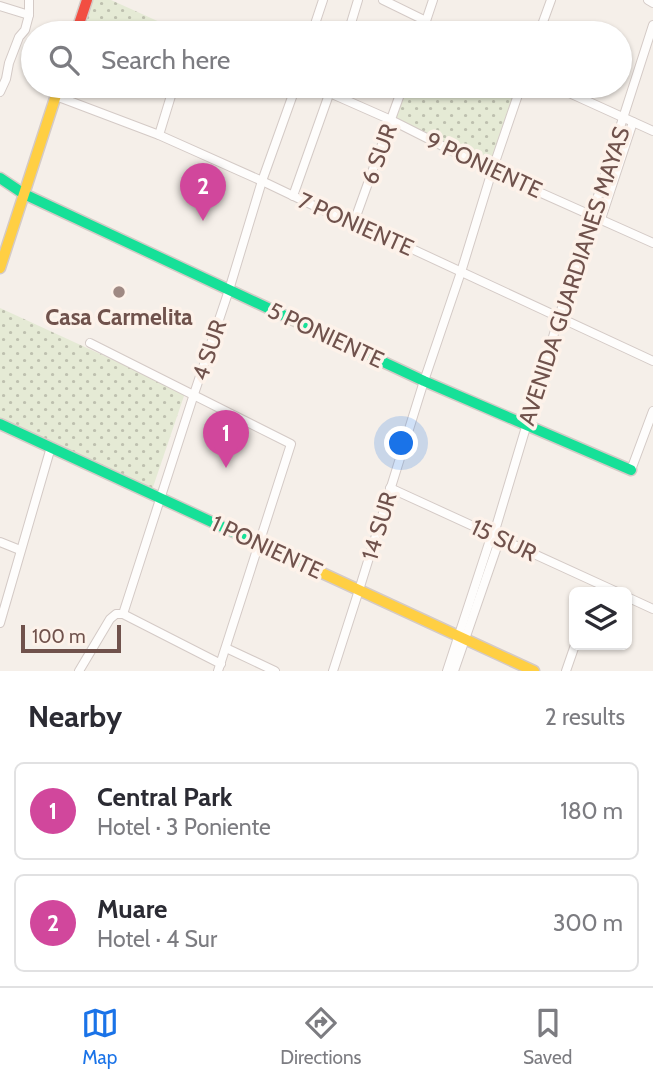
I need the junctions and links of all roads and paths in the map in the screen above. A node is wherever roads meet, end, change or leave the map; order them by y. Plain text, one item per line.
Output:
1 (29, 0) edge
2 (86, 0) edge
3 (323, 0) edge
4 (358, 0) edge
5 (383, 0) edge
6 (432, 0) edge
7 (551, 0) edge
8 (648, 0) edge
9 (653, 3) edge
10 (0, 6) edge
11 (29, 15) junction
12 (27, 21) edge
13 (80, 21) edge
14 (316, 21) edge
15 (352, 21) edge
16 (426, 21) joint
17 (543, 21) edge
18 (653, 25) edge
19 (21, 35) edge
20 (0, 92) edge
21 (55, 98) edge
22 (73, 98) edge
23 (170, 98) edge
24 (292, 98) edge
25 (328, 98) edge
26 (348, 98) edge
27 (399, 98) edge
28 (517, 98) edge
29 (580, 98) edge
30 (391, 120) junction
31 (628, 120) junction
32 (653, 131) edge
33 (159, 135) junction
34 (492, 171) junction
35 (0, 178) edge
36 (262, 181) junction
37 (24, 194) junction
38 (293, 196) junction
39 (597, 217) junction
40 (354, 222) junction
41 (653, 243) edge
42 (0, 268) edge
43 (461, 271) junction
44 (229, 290) junction
45 (559, 317) junction
46 (90, 343) dead end
47 (653, 361) edge
48 (424, 381) junction
49 (194, 394) junction
50 (653, 411) edge
51 (0, 424) edge
52 (527, 424) junction
53 (51, 447) junction
54 (631, 470) joint
55 (390, 488) junction
56 (161, 498) junction
57 (496, 533) junction
58 (0, 542) edge
59 (260, 544) junction
60 (20, 550) junction
61 (597, 583) junction
62 (596, 587) edge
63 (606, 587) edge
64 (359, 590) junction
65 (632, 599) edge
66 (653, 609) edge
67 (119, 614) junction
68 (0, 623) edge
69 (462, 638) junction
70 (226, 648) junction
71 (573, 650) edge
72 (220, 667) edge
73 (79, 671) edge
74 (275, 671) edge
75 (332, 671) edge
76 (447, 671) edge
77 (454, 671) edge
78 (534, 671) edge
79 (566, 671) edge

1 - 11 street
2 - 13 street
3 - 14 street
4 - 15 street
5 - 16 street
6 - 16 street
7 - 17 street
8 - 9 street
10 - 11 street
11 - 12 street
18 - 31 street, AVENIDA GUARDIANES MAYAS
19 - 20 street
21 - 37 street
22 - 33 street, 7 PONIENTE
23 - 33 street
24 - 36 street, 4 SUR
25 - 38 street
26 - 30 street, 9 PONIENTE
27 - 30 street, 6 SUR
28 - 34 street, 14 SUR
29 - 31 street
30 - 34 street, 9 PONIENTE
30 - 40 street, 6 SUR
31 - 32 street
31 - 39 street, AVENIDA GUARDIANES MAYAS
33 - 36 street, 7 PONIENTE
34 - 39 street, 9 PONIENTE
34 - 43 street, 14 SUR
35 - 37 street, 5 PONIENTE
36 - 38 street, 7 PONIENTE
36 - 44 street, 4 SUR
37 - 42 street
37 - 44 street, 5 PONIENTE
38 - 40 street, 7 PONIENTE
39 - 41 street, 9 PONIENTE
39 - 45 street, AVENIDA GUARDIANES MAYAS
40 - 43 street, 7 PONIENTE
43 - 45 street, 7 PONIENTE
43 - 48 street, 14 SUR
44 - 48 street, 5 PONIENTE
44 - 49 street, 4 SUR
45 - 47 street, 7 PONIENTE
45 - 52 street, AVENIDA GUARDIANES MAYAS
46 - 49 street
48 - 52 street, 5 PONIENTE
48 - 55 street, 14 SUR
49 - 56 street, 4 SUR
49 - 59 street
50 - 54 street
51 - 53 street, 1 PONIENTE
52 - 54 street, 5 PONIENTE
52 - 57 street, AVENIDA GUARDIANES MAYAS
53 - 56 street, 1 PONIENTE
53 - 60 street
55 - 57 street, 15 SUR
55 - 64 street, 14 SUR
56 - 59 street, 1 PONIENTE
56 - 67 street, 4 SUR
57 - 61 street, 15 SUR
57 - 69 street, AVENIDA GUARDIANES MAYAS
58 - 60 street
59 - 64 street, 1 PONIENTE
59 - 70 street
60 - 68 street
61 - 62 street
61 - 63 street, 15 SUR
64 - 69 street, 1 PONIENTE
64 - 75 street, 14 SUR
65 - 66 street
67 - 72 street
67 - 73 street, 4 SUR
69 - 76 street
69 - 77 street
69 - 78 street, 1 PONIENTE
70 - 72 street
70 - 74 street
71 - 79 street

